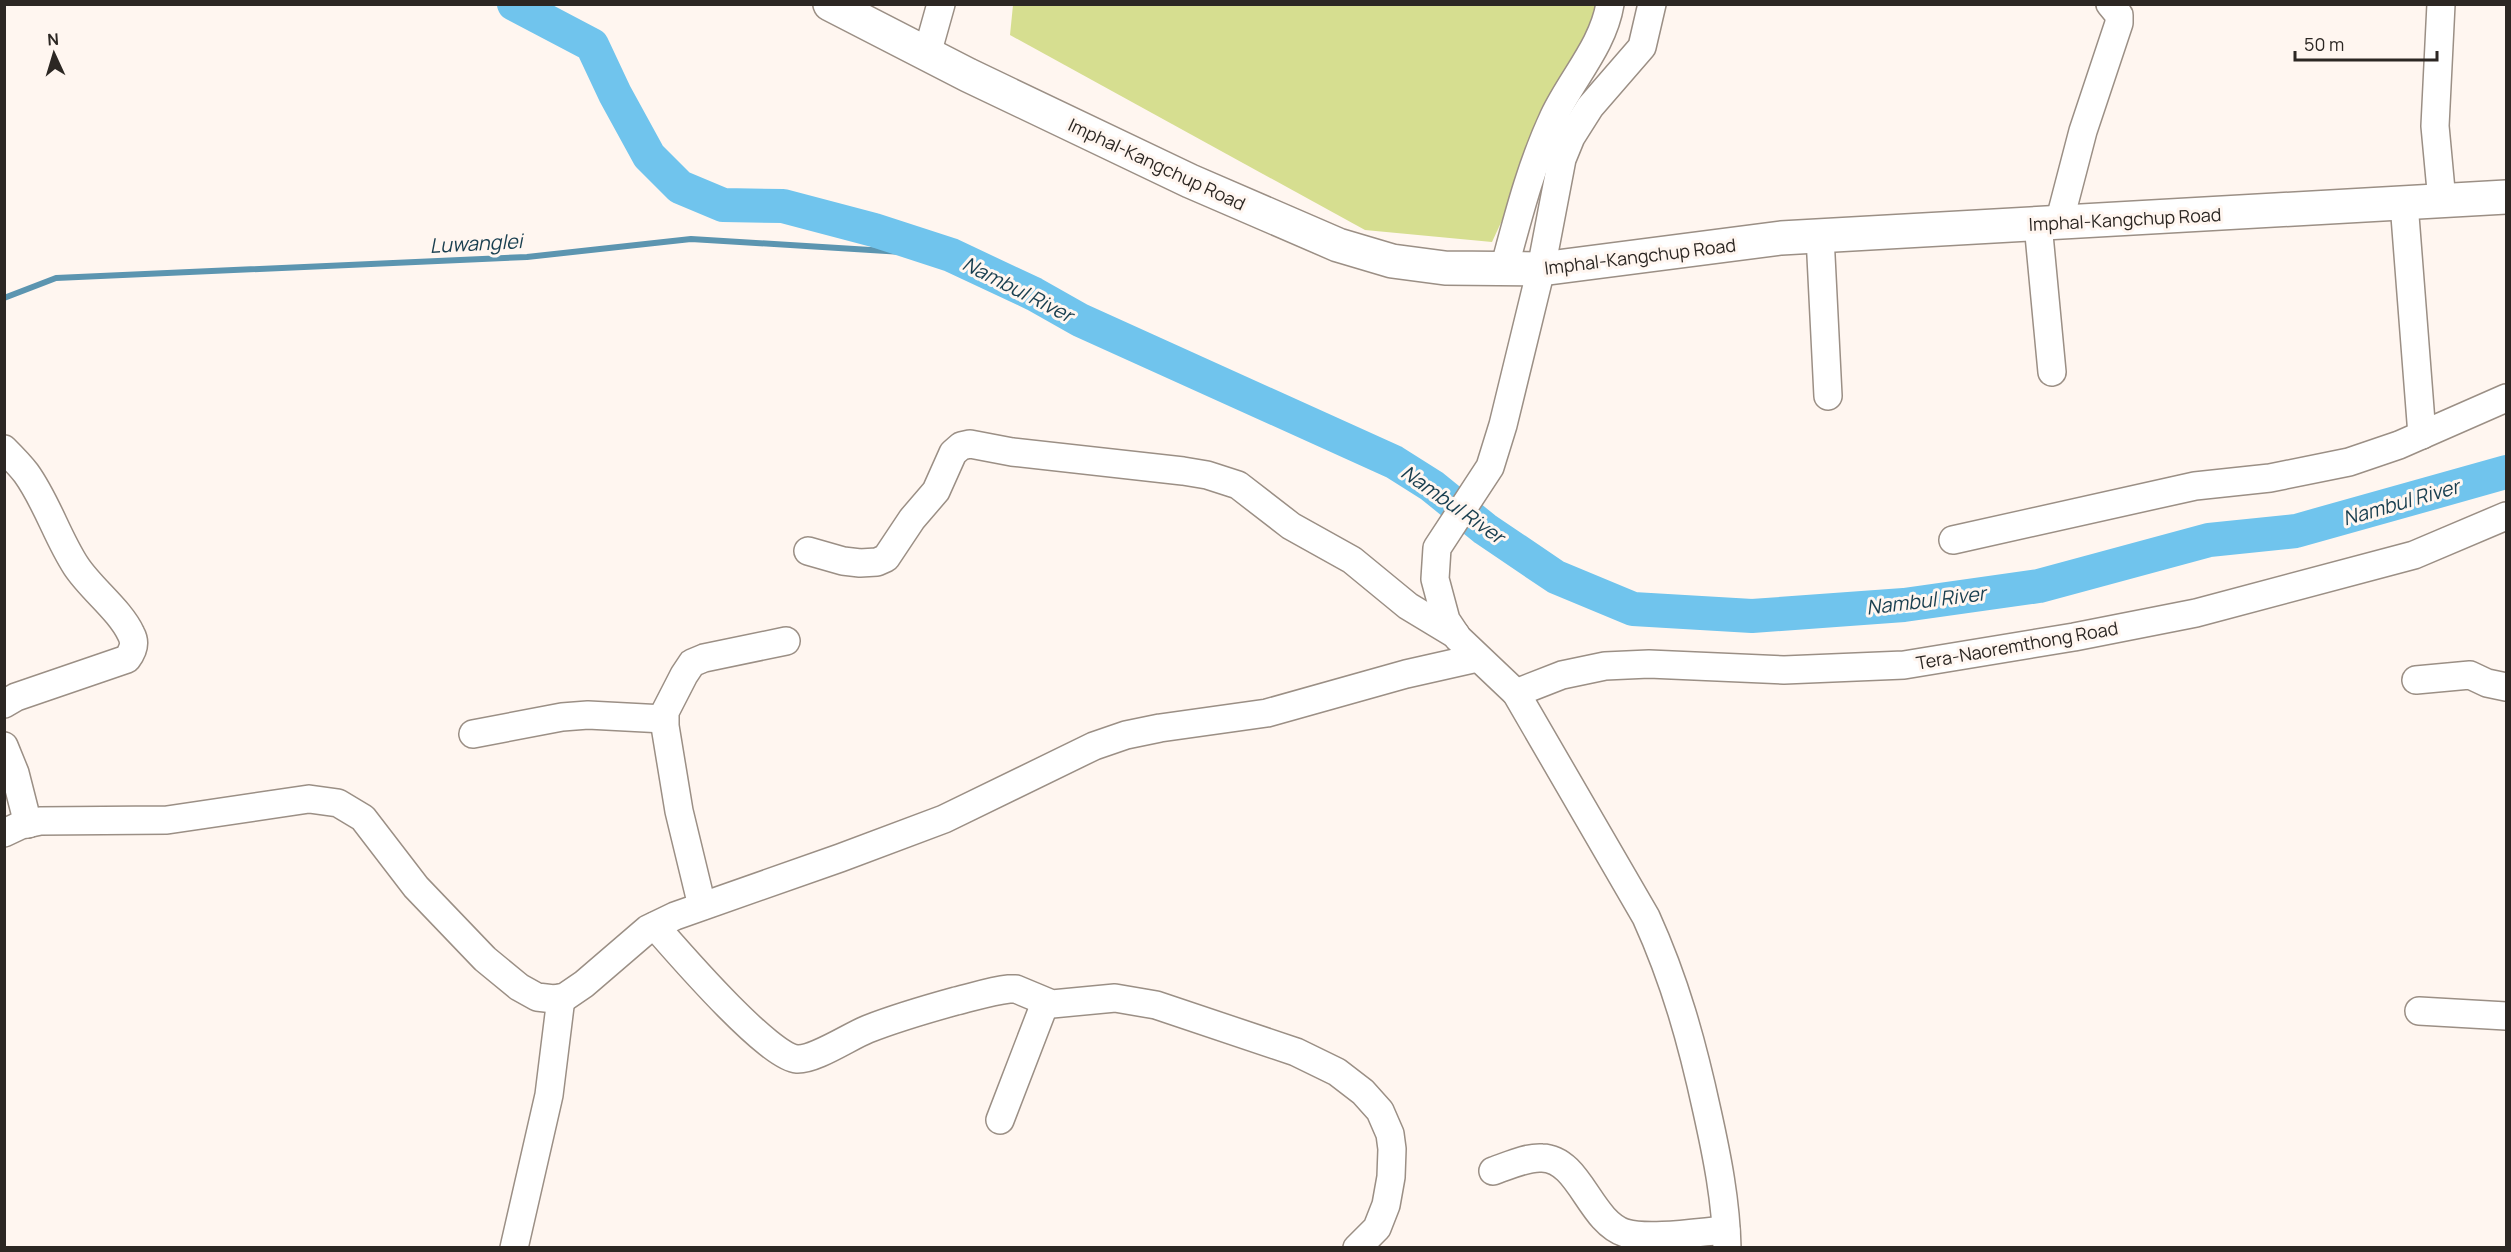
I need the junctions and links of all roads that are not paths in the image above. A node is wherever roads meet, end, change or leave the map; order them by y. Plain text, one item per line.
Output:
1 (830, 4) edge
2 (941, 4) edge
3 (1610, 4) edge
4 (1652, 4) edge
5 (2110, 4) edge
6 (2441, 4) edge
7 (927, 54) junction
8 (2506, 197) edge
9 (2442, 201) junction
10 (2404, 203) junction
11 (2048, 223) junction
12 (1820, 236) junction
13 (1504, 269) junction
14 (1541, 269) junction
15 (2052, 372) dead end
16 (1828, 396) dead end
17 (2506, 398) edge
18 (2422, 435) junction
19 (4, 449) edge
20 (2506, 516) edge
21 (1953, 540) dead end
22 (808, 551) dead end
23 (1456, 635) junction
24 (786, 641) dead end
25 (1477, 658) junction
26 (2416, 680) dead end
27 (2506, 687) edge
28 (1516, 693) junction
29 (4, 704) edge
30 (664, 719) junction
31 (473, 734) dead end
32 (4, 746) edge
33 (16, 829) edge
34 (702, 906) junction
35 (655, 926) junction
36 (561, 998) junction
37 (1045, 1003) junction
38 (2419, 1011) dead end
39 (2506, 1016) edge
40 (1000, 1120) dead end
41 (1493, 1171) dead end
42 (1726, 1239) edge
43 (514, 1248) edge
44 (1357, 1248) edge

1 - 7 main road, Imphal-Kangchup Road
2 - 7 street
3 - 13 street
4 - 14 street
5 - 11 street
6 - 9 street
7 - 13 main road, Imphal-Kangchup Road
8 - 9 main road, Imphal-Kangchup Road
9 - 10 main road, Imphal-Kangchup Road
10 - 11 main road, Imphal-Kangchup Road
10 - 18 street
11 - 12 main road, Imphal-Kangchup Road
11 - 15 street
12 - 14 main road, Imphal-Kangchup Road
12 - 16 street
13 - 14 main road, Imphal-Kangchup Road
14 - 23 street
17 - 18 street
18 - 21 street
19 - 29 street
20 - 28 street, Tera-Naoremthong Road
22 - 23 street
23 - 25 street
24 - 30 street
25 - 28 street
25 - 34 street
26 - 27 street
28 - 42 street
30 - 31 street
30 - 34 street
32 - 33 street
33 - 36 street
34 - 35 street
35 - 36 street
35 - 37 street
36 - 43 street
37 - 40 street
37 - 44 street
38 - 39 street
41 - 42 street

